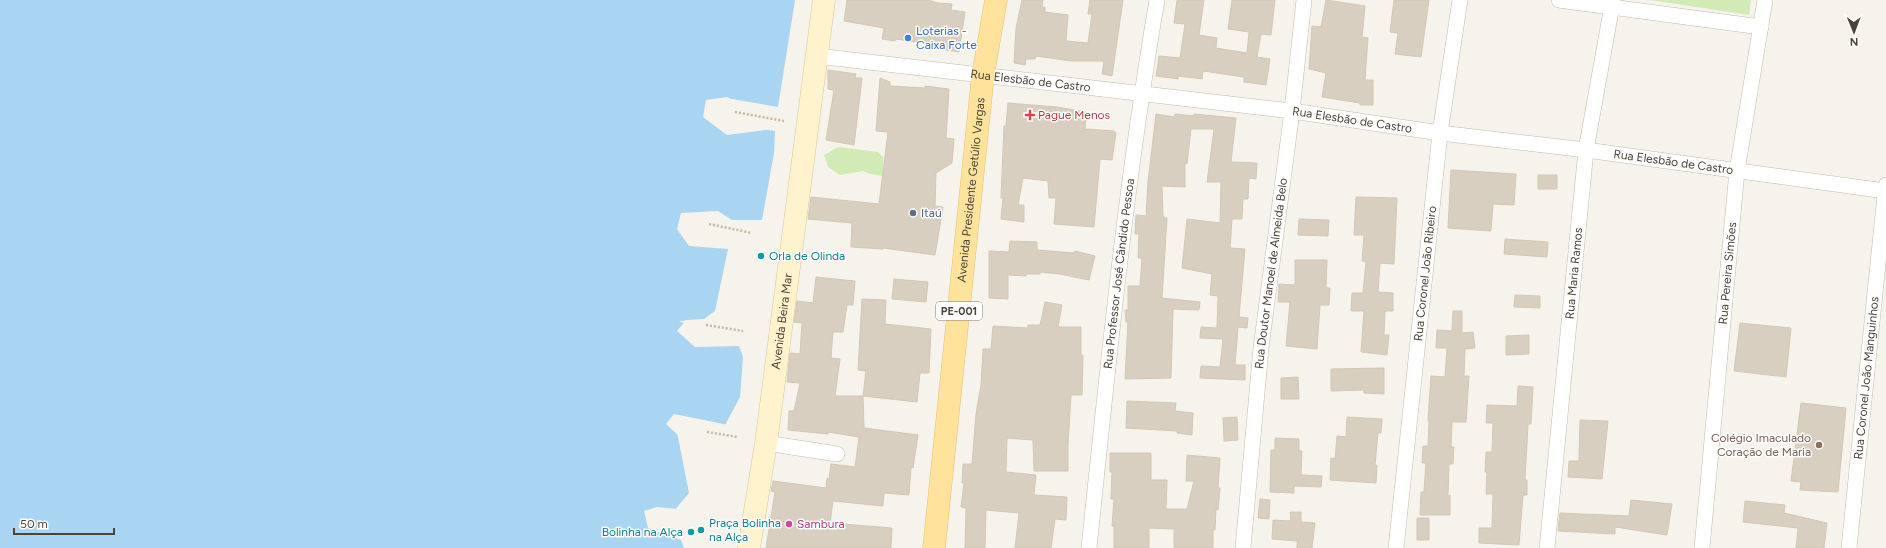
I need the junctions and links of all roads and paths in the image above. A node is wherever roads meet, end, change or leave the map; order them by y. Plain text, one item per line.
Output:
1 (824, 0) edge
2 (996, 0) edge
3 (1157, 0) edge
4 (1304, 0) edge
5 (1460, 0) edge
6 (1559, 0) edge
7 (1765, 0) edge
8 (1612, 4) edge
9 (1760, 27) junction
10 (818, 56) junction
11 (983, 75) junction
12 (1141, 93) junction
13 (1292, 111) junction
14 (735, 112) dead end
15 (784, 121) dead end
16 (1440, 133) junction
17 (1586, 150) junction
18 (1737, 172) junction
19 (1886, 189) edge
20 (709, 224) dead end
21 (752, 233) dead end
22 (706, 325) dead end
23 (743, 331) dead end
24 (707, 432) dead end
25 (738, 437) dead end
26 (766, 443) junction
27 (837, 454) dead end
28 (749, 548) edge
29 (934, 548) edge
30 (1089, 548) edge
31 (1244, 548) edge
32 (1396, 548) edge
33 (1547, 548) edge
34 (1702, 548) edge
35 (1849, 548) edge

1 - 10 main road, Avenida Beira Mar
2 - 11 main road, Avenida Presidente Getúlio Vargas / PE-001
3 - 12 street, Rua Professor José Cândido Pessoa
4 - 13 street, Rua Doutor Manoel de Almeida Belo
5 - 16 street, Rua Coronel João Ribeiro
6 - 8 street
7 - 9 street, Rua Pereira Simões
8 - 9 street
8 - 17 street, Rua Maria Ramos
9 - 18 street, Rua Pereira Simões
10 - 11 street, Rua Elesbão de Castro
10 - 26 main road, Avenida Beira Mar
11 - 12 street, Rua Elesbão de Castro
11 - 29 main road, Avenida Presidente Getúlio Vargas / PE-001
12 - 13 street, Rua Elesbão de Castro
12 - 30 street, Rua Professor José Cândido Pessoa
13 - 16 street, Rua Elesbão de Castro
13 - 31 street, Rua Doutor Manoel de Almeida Belo
14 - 15 path
16 - 17 street, Rua Elesbão de Castro
16 - 32 street, Rua Coronel João Ribeiro
17 - 18 street, Rua Elesbão de Castro
17 - 33 street, Rua Maria Ramos
18 - 19 street, Rua Elesbão de Castro
18 - 34 street, Rua Pereira Simões
19 - 35 street, Rua Coronel João Manguinhos
20 - 21 path
22 - 23 path
24 - 25 path
26 - 27 street
26 - 28 main road, Avenida Beira Mar

